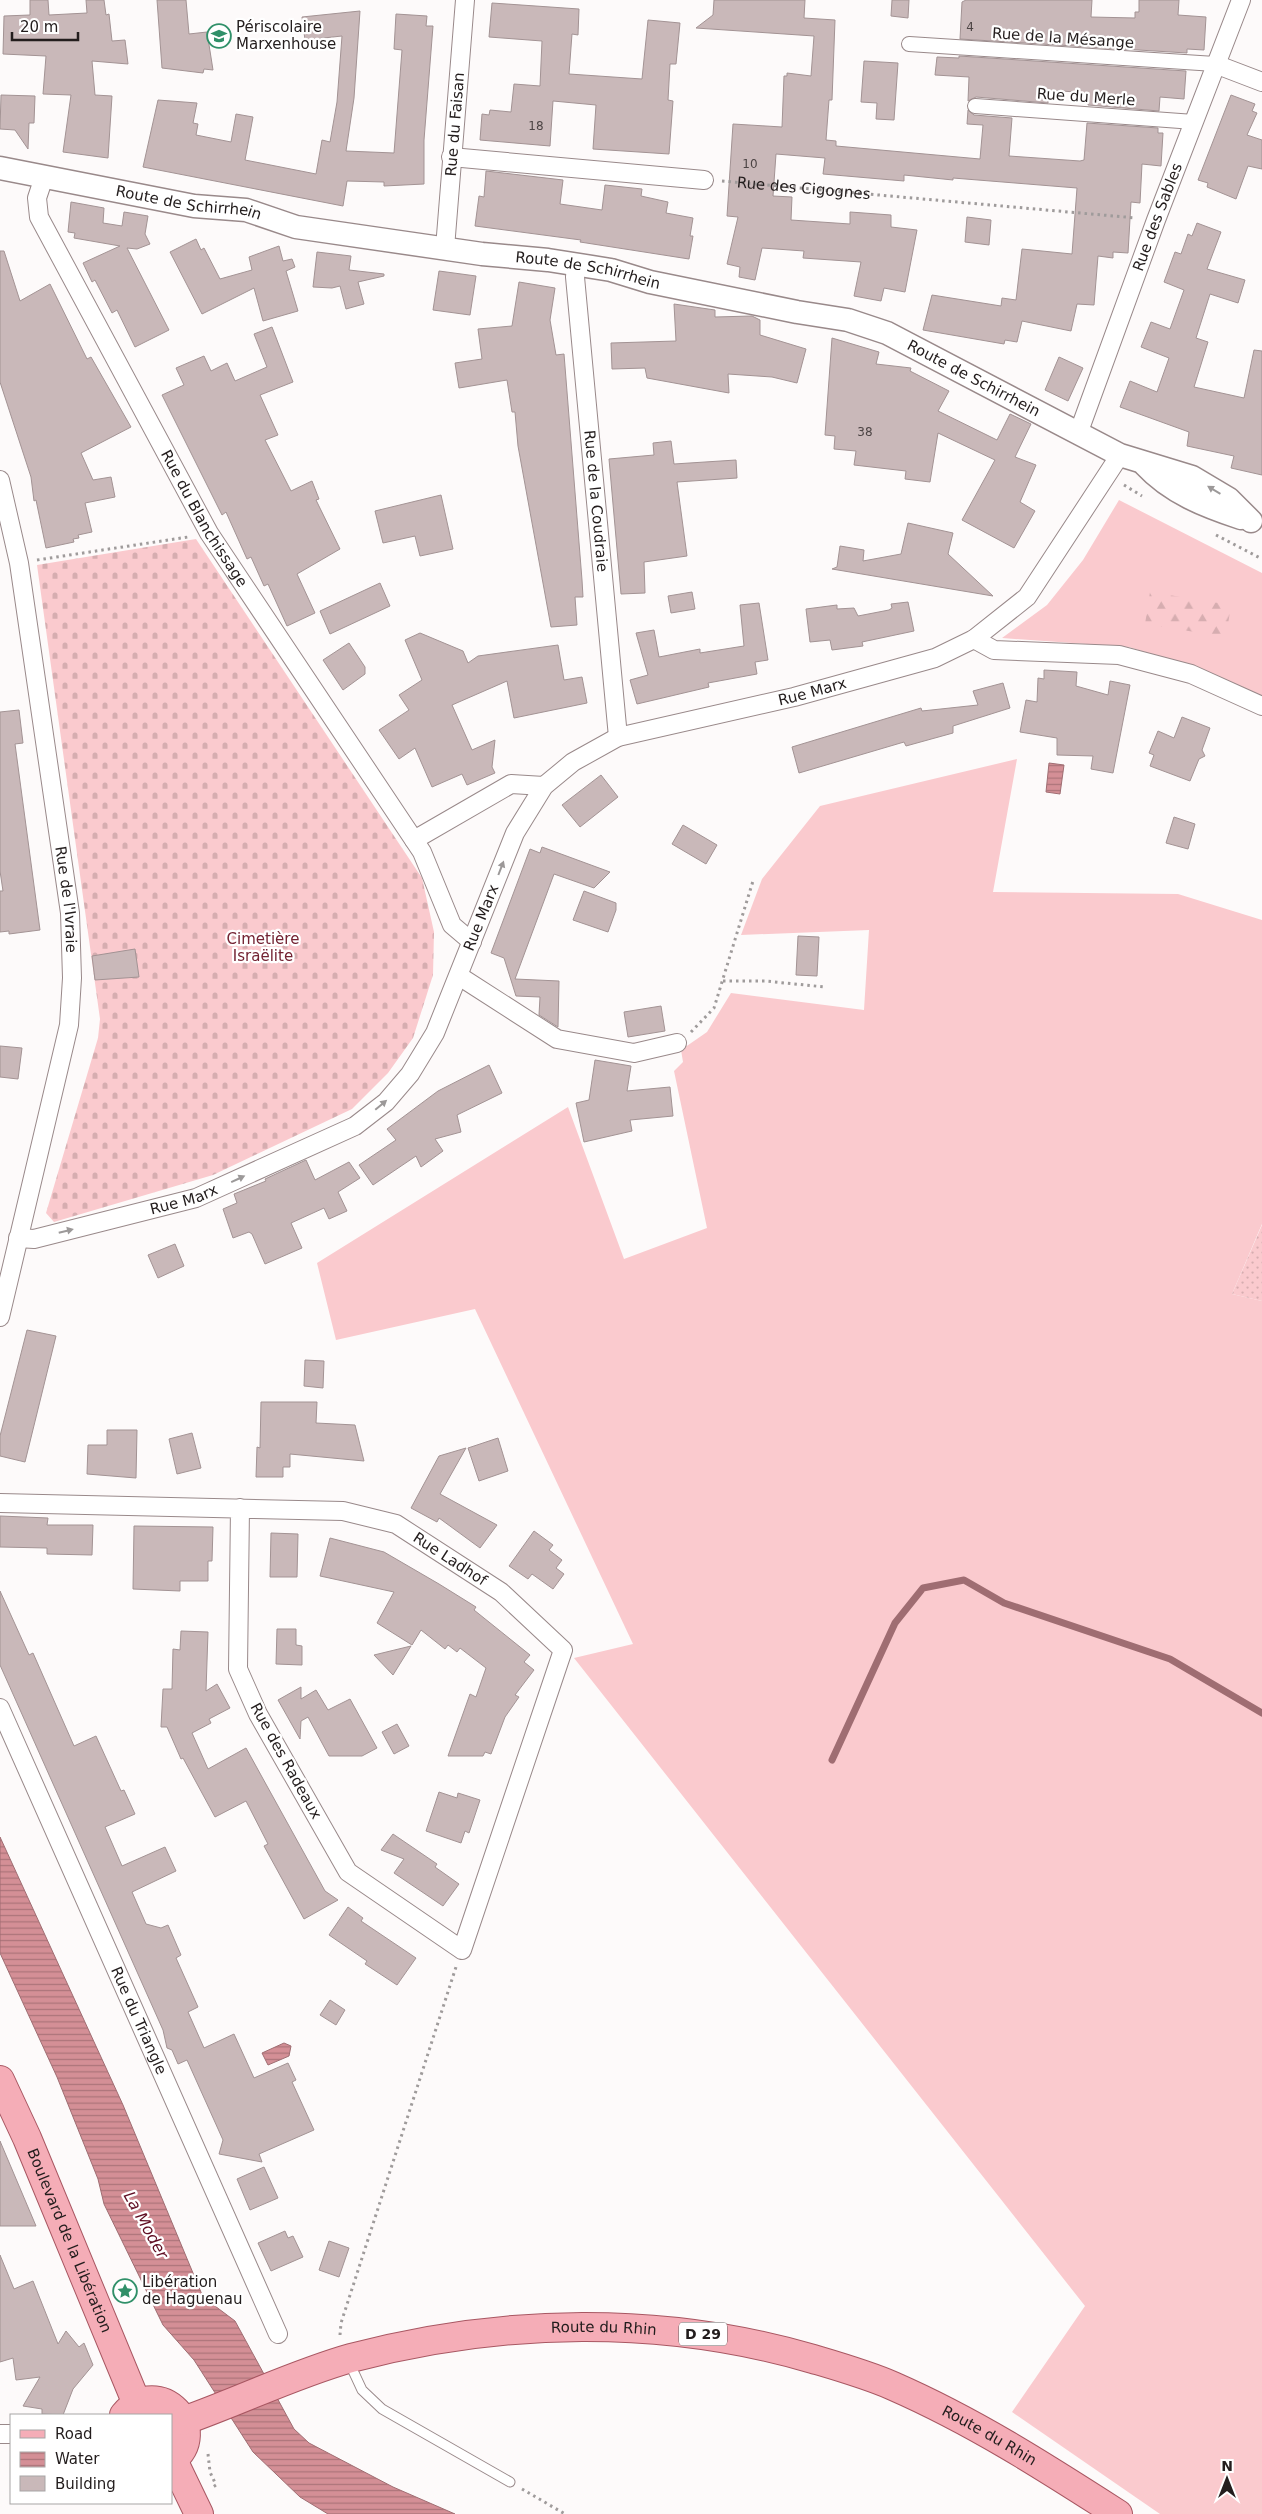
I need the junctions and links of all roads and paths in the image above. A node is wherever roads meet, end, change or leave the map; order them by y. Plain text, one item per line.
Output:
1 (465, 0) edge
2 (1241, 0) edge
3 (909, 44) dead end
4 (1215, 64) junction
5 (1262, 82) edge
6 (975, 106) dead end
7 (1194, 122) junction
8 (451, 157) junction
9 (0, 168) edge
10 (44, 177) junction
11 (704, 180) joint
12 (1156, 220) junction
13 (445, 248) junction
14 (576, 264) junction
15 (1078, 434) junction
16 (1120, 456) junction
17 (0, 480) edge
18 (1257, 524) edge
19 (209, 533) junction
20 (19, 563) junction
21 (974, 639) junction
22 (1262, 706) edge
23 (618, 737) junction
24 (544, 786) junction
25 (414, 840) junction
26 (753, 881) dead end
27 (472, 942) junction
28 (459, 976) junction
29 (723, 981) junction
30 (825, 987) dead end
31 (677, 1043) joint
32 (18, 1238) junction
33 (0, 1317) edge
34 (0, 1504) edge
35 (240, 1508) junction
36 (0, 1708) edge
37 (462, 1950) junction
38 (0, 2080) edge
39 (278, 2334) dead end
40 (348, 2359) junction
41 (130, 2409) edge
42 (183, 2420) junction
43 (172, 2461) edge
44 (510, 2482) joint
45 (198, 2514) edge
46 (564, 2514) edge
47 (1118, 2514) edge

1 - 8 street, Rue du Faisan
2 - 4 street, Rue des Sables
3 - 4 street, Rue de la Mésange
4 - 5 street
4 - 7 street, Rue des Sables
6 - 7 street, Rue du Merle
7 - 12 street, Rue des Sables
8 - 11 street
8 - 13 street, Rue du Faisan
9 - 10 street, Route de Schirrhein
10 - 13 street, Route de Schirrhein
10 - 19 street, Rue du Blanchissage
11 - 12 path, Rue des Cigognes
12 - 15 street, Rue des Sables
13 - 14 street, Route de Schirrhein
14 - 15 street, Route de Schirrhein
14 - 23 street, Rue de la Coudraie
15 - 16 street, Route de Schirrhein
16 - 18 street, Route de Schirrhein
16 - 21 street, Rue Marx
17 - 20 street, Rue de l'Ivraie
19 - 20 path
19 - 25 street, Rue du Blanchissage
20 - 32 street, Rue de l'Ivraie
21 - 22 street
21 - 23 street, Rue Marx
23 - 24 street, Rue Marx
24 - 25 street
27 -> 24 street, Rue Marx
25 - 27 street, Rue du Blanchissage
26 - 29 path
27 - 28 street, Rue Marx
28 - 31 street
32 -> 28 street, Rue Marx
29 - 30 path
29 - 31 path
32 - 33 street, Rue de l'Ivraie
34 - 35 street, Rue Ladhof
35 - 37 street, Rue des Radeaux
35 - 37 street, Rue Ladhof
36 - 39 street, Rue du Triangle
37 - 40 path
38 - 41 main road, Boulevard de la Libération
40 - 42 main road, Route du Rhin / D 29
40 - 44 lane
40 - 47 main road, Route du Rhin / D 29
41 - 42 main road
42 - 43 main road
43 - 45 main road
44 - 46 path

